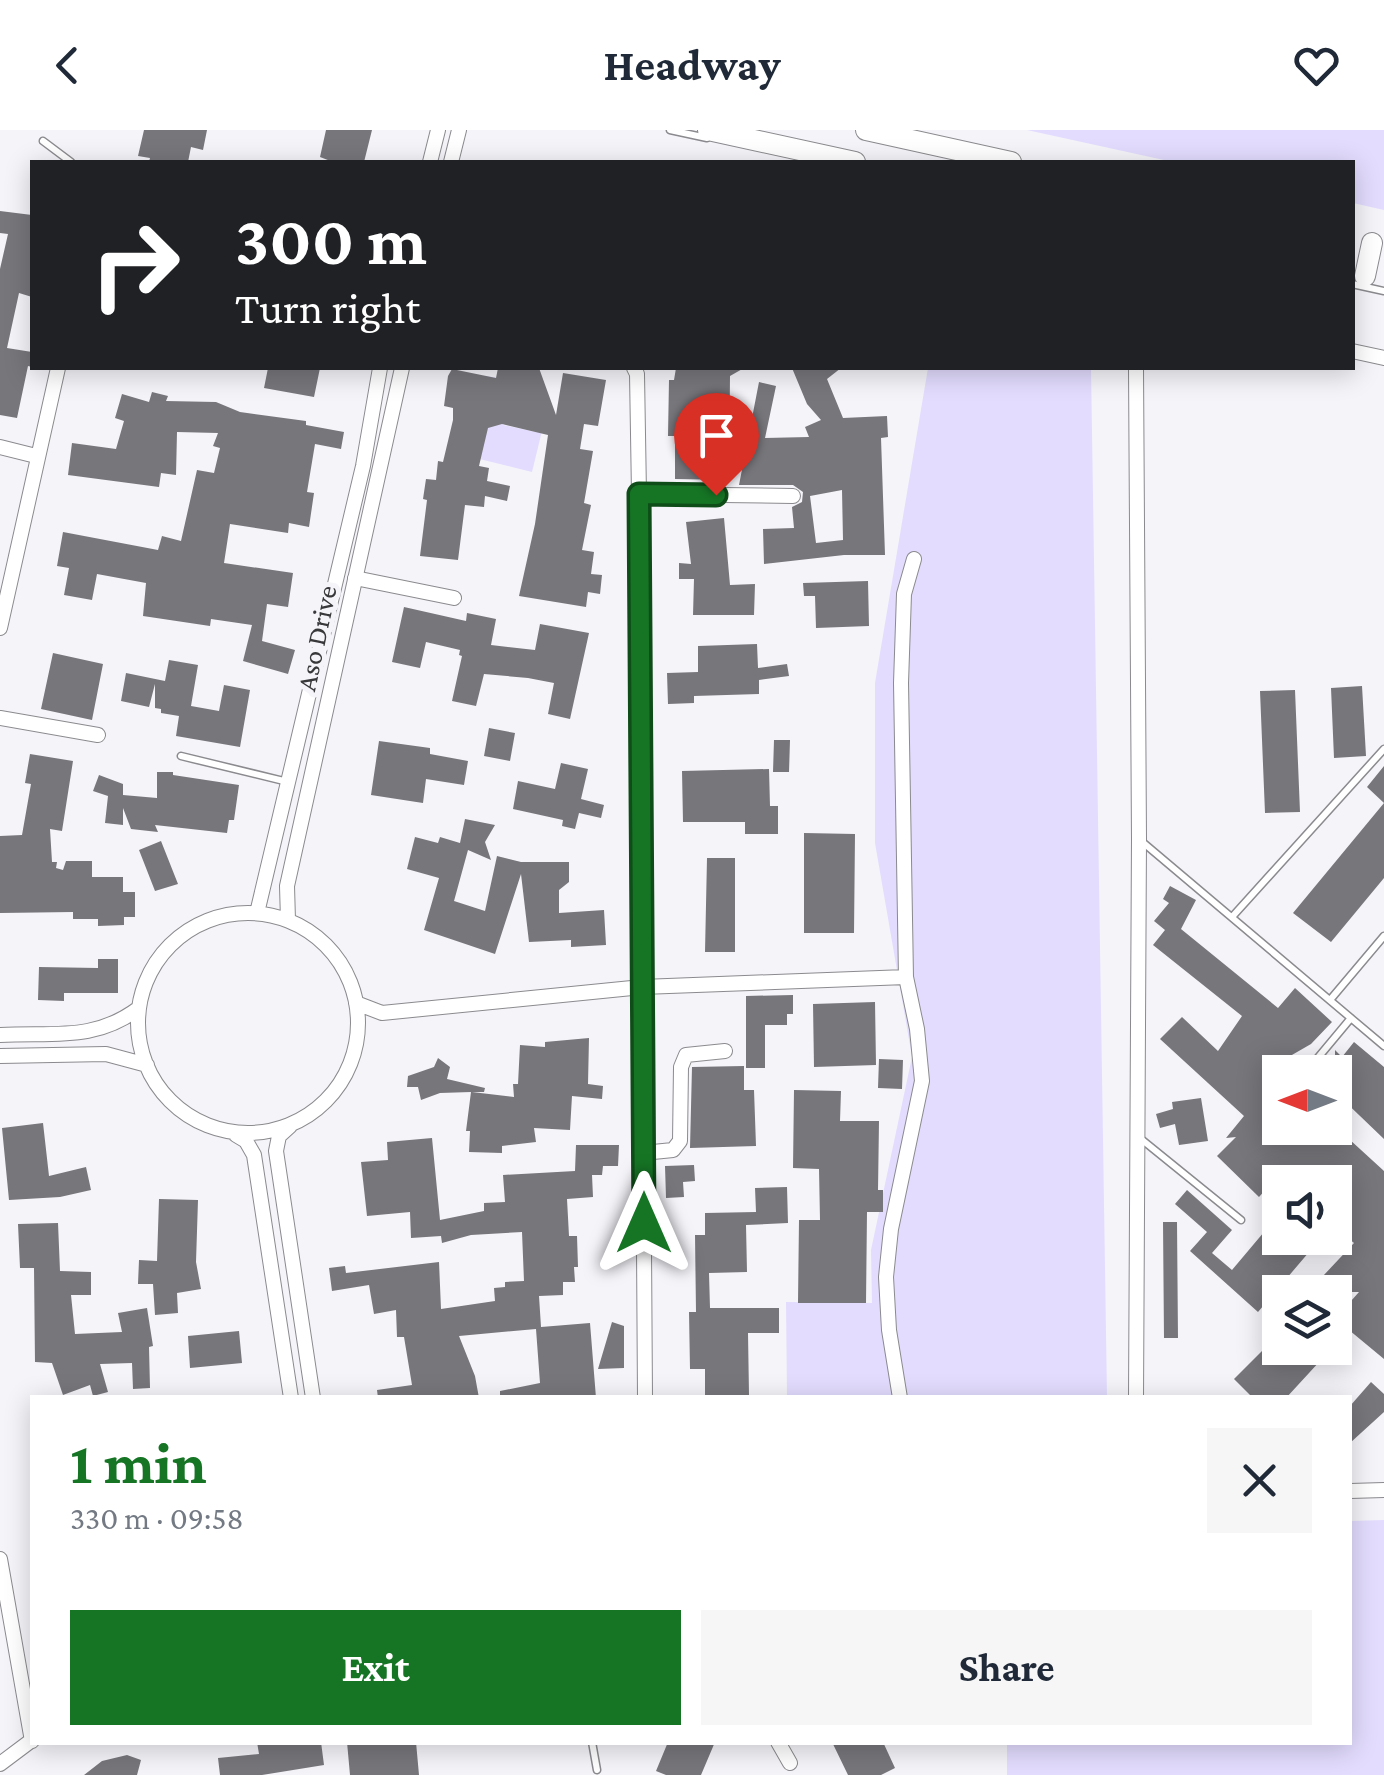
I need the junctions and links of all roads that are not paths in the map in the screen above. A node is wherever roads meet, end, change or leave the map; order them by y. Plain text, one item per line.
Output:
1 (438, 130) edge
2 (459, 130) edge
3 (670, 130) edge
4 (708, 130) edge
5 (866, 130) edge
6 (43, 141) dead end
7 (68, 160) edge
8 (430, 160) edge
9 (452, 160) edge
10 (806, 160) edge
11 (846, 160) edge
12 (1002, 160) edge
13 (1370, 243) edge
14 (1364, 278) edge
15 (1384, 291) edge
16 (1355, 352) edge
17 (1384, 358) edge
18 (58, 370) edge
19 (380, 370) edge
20 (402, 370) edge
21 (635, 370) edge
22 (1136, 370) edge
23 (0, 447) edge
24 (36, 456) junction
25 (639, 494) junction
26 (793, 496) dead end
27 (914, 560) dead end
28 (355, 578) junction
29 (454, 598) dead end
30 (0, 628) edge
31 (0, 718) edge
32 (98, 735) dead end
33 (1384, 749) edge
34 (181, 756) dead end
35 (289, 782) junction
36 (1139, 839) junction
37 (257, 912) junction
38 (1232, 917) junction
39 (288, 920) junction
40 (1384, 936) edge
41 (906, 978) junction
42 (642, 987) junction
43 (1330, 1000) junction
44 (356, 1002) junction
45 (139, 1008) junction
46 (1351, 1018) junction
47 (0, 1035) edge
48 (1384, 1046) edge
49 (725, 1050) dead end
50 (1320, 1055) edge
51 (0, 1056) edge
52 (147, 1065) junction
53 (292, 1124) junction
54 (231, 1132) junction
55 (1137, 1136) junction
56 (643, 1153) junction
57 (1241, 1220) dead end
58 (291, 1395) edge
59 (313, 1395) edge
60 (645, 1395) edge
61 (900, 1395) edge
62 (1136, 1395) edge
63 (1384, 1490) edge
64 (1352, 1491) edge
65 (1, 1565) edge
66 (30, 1730) edge
67 (30, 1742) edge
68 (593, 1745) edge
69 (780, 1745) edge
70 (790, 1763) dead end
71 (0, 1764) edge
72 (597, 1770) dead end

1 - 8 street
2 - 9 street
3 - 10 lane
4 - 11 main road
5 - 12 main road
6 - 7 lane
13 - 14 main road
14 - 15 lane
16 - 17 street
18 - 24 street
19 - 35 street, Aso Drive
20 - 28 street, Aso Drive
21 - 25 street
22 - 36 street
23 - 24 street
24 - 30 street
25 - 26 street
25 - 42 street
27 - 41 street
28 - 29 street
28 - 39 street, Aso Drive
31 - 32 street
33 - 38 lane
34 - 35 lane
35 - 37 street, Aso Drive
36 - 38 lane
36 - 55 street
37 - 39 street
37 - 45 street
38 - 43 lane
39 - 44 street
40 - 43 lane
41 - 42 street
41 - 61 street
42 - 44 street
42 - 56 street
43 - 46 lane
44 - 53 street
45 - 47 street
45 - 52 street
46 - 48 lane
46 - 50 lane
49 - 56 street
51 - 52 street
52 - 54 street
53 - 54 street
53 - 59 street
54 - 58 street
55 - 57 lane
55 - 62 street
56 - 60 street
63 - 64 street
65 - 66 street
67 - 71 street
68 - 72 lane
69 - 70 street

